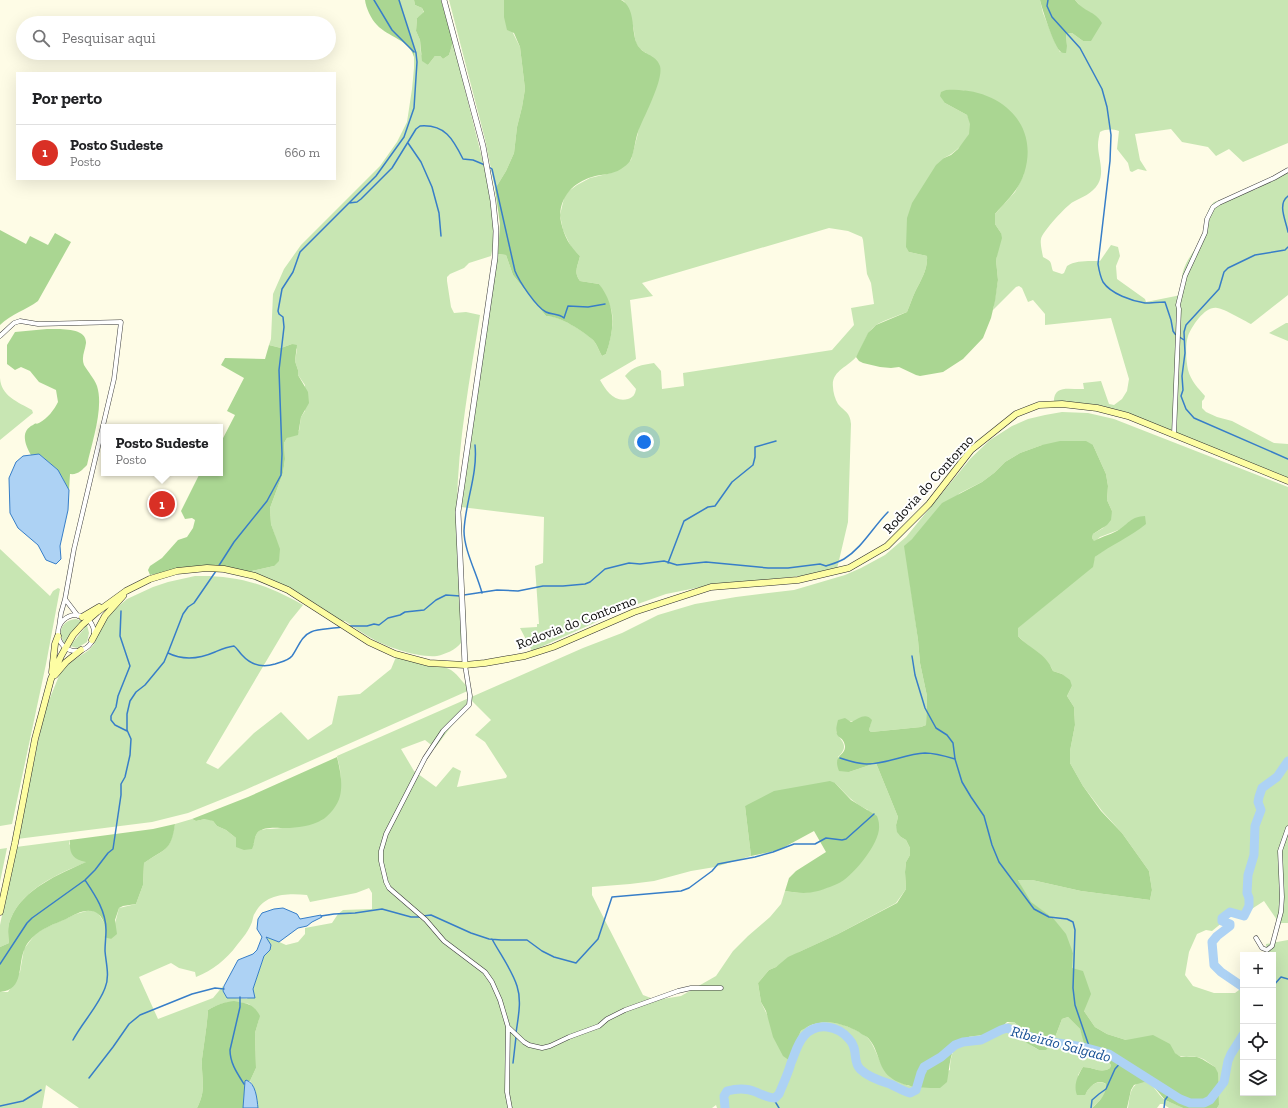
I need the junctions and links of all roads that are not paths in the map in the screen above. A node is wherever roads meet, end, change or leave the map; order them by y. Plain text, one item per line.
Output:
1 (444, 0) edge
2 (1288, 170) edge
3 (0, 337) edge
4 (103, 424) edge
5 (101, 434) edge
6 (1174, 434) junction
7 (1288, 481) edge
8 (126, 591) junction
9 (65, 599) junction
10 (80, 616) junction
11 (88, 620) junction
12 (59, 627) junction
13 (58, 636) junction
14 (92, 640) junction
15 (65, 648) junction
16 (81, 650) junction
17 (465, 665) junction
18 (51, 679) junction
19 (1288, 828) edge
20 (0, 912) edge
21 (1256, 938) dead end
22 (721, 988) dead end
23 (508, 1027) junction
24 (510, 1108) edge

1 - 17 street
2 - 6 street
3 - 4 street
5 - 9 street
6 - 7 main road, Rodovia do Contorno
6 - 17 main road, Rodovia do Contorno
8 - 10 main road
8 - 11 main road, Rodovia do Contorno
8 - 14 main road
8 - 17 main road, Rodovia do Contorno
9 - 10 street
9 - 12 street
10 - 11 street
10 - 12 street
11 - 14 street
11 - 15 main road, Rodovia do Contorno
12 - 13 street
13 - 15 street
13 - 18 main road
14 - 16 street
15 - 16 street
15 - 18 main road, Rodovia do Contorno
16 - 18 main road
17 - 23 street
18 - 20 main road, Rodovia do Contorno
19 - 21 street
22 - 23 street
23 - 24 street

